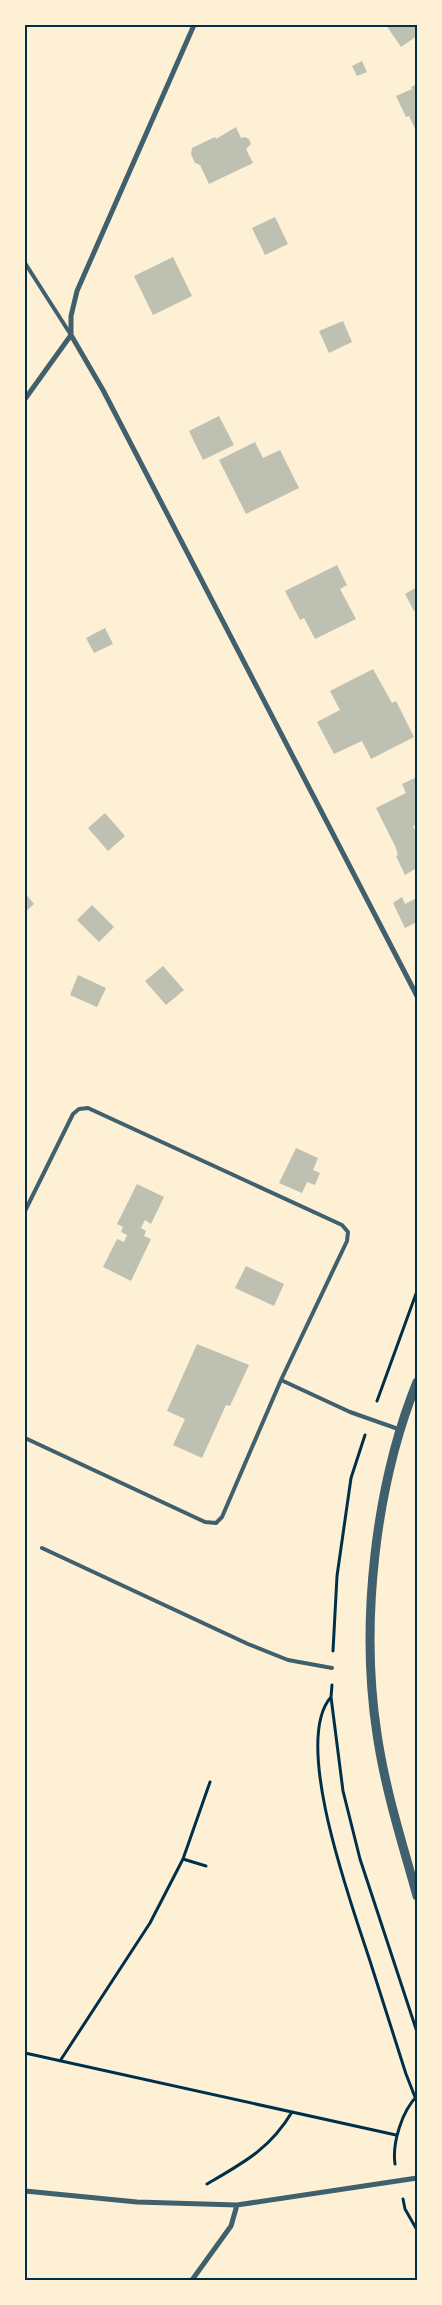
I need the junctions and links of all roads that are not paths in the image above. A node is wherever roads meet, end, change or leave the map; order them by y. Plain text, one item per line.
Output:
1 (194, 25) edge
2 (25, 263) edge
3 (71, 335) junction
4 (25, 399) edge
5 (417, 996) edge
6 (25, 1211) edge
7 (282, 1380) junction
8 (417, 1382) edge
9 (401, 1430) junction
10 (25, 1438) edge
11 (42, 1548) dead end
12 (332, 1668) road end
13 (417, 1896) edge
14 (417, 2178) edge
15 (25, 2191) edge
16 (237, 2205) junction
17 (192, 2280) edge

1 - 3 street
2 - 3 lane
3 - 4 street
3 - 5 street
6 - 7 lane
7 - 9 lane
7 - 10 lane
8 - 9 street
9 - 13 street
11 - 12 lane
14 - 16 street
15 - 16 street
16 - 17 street

